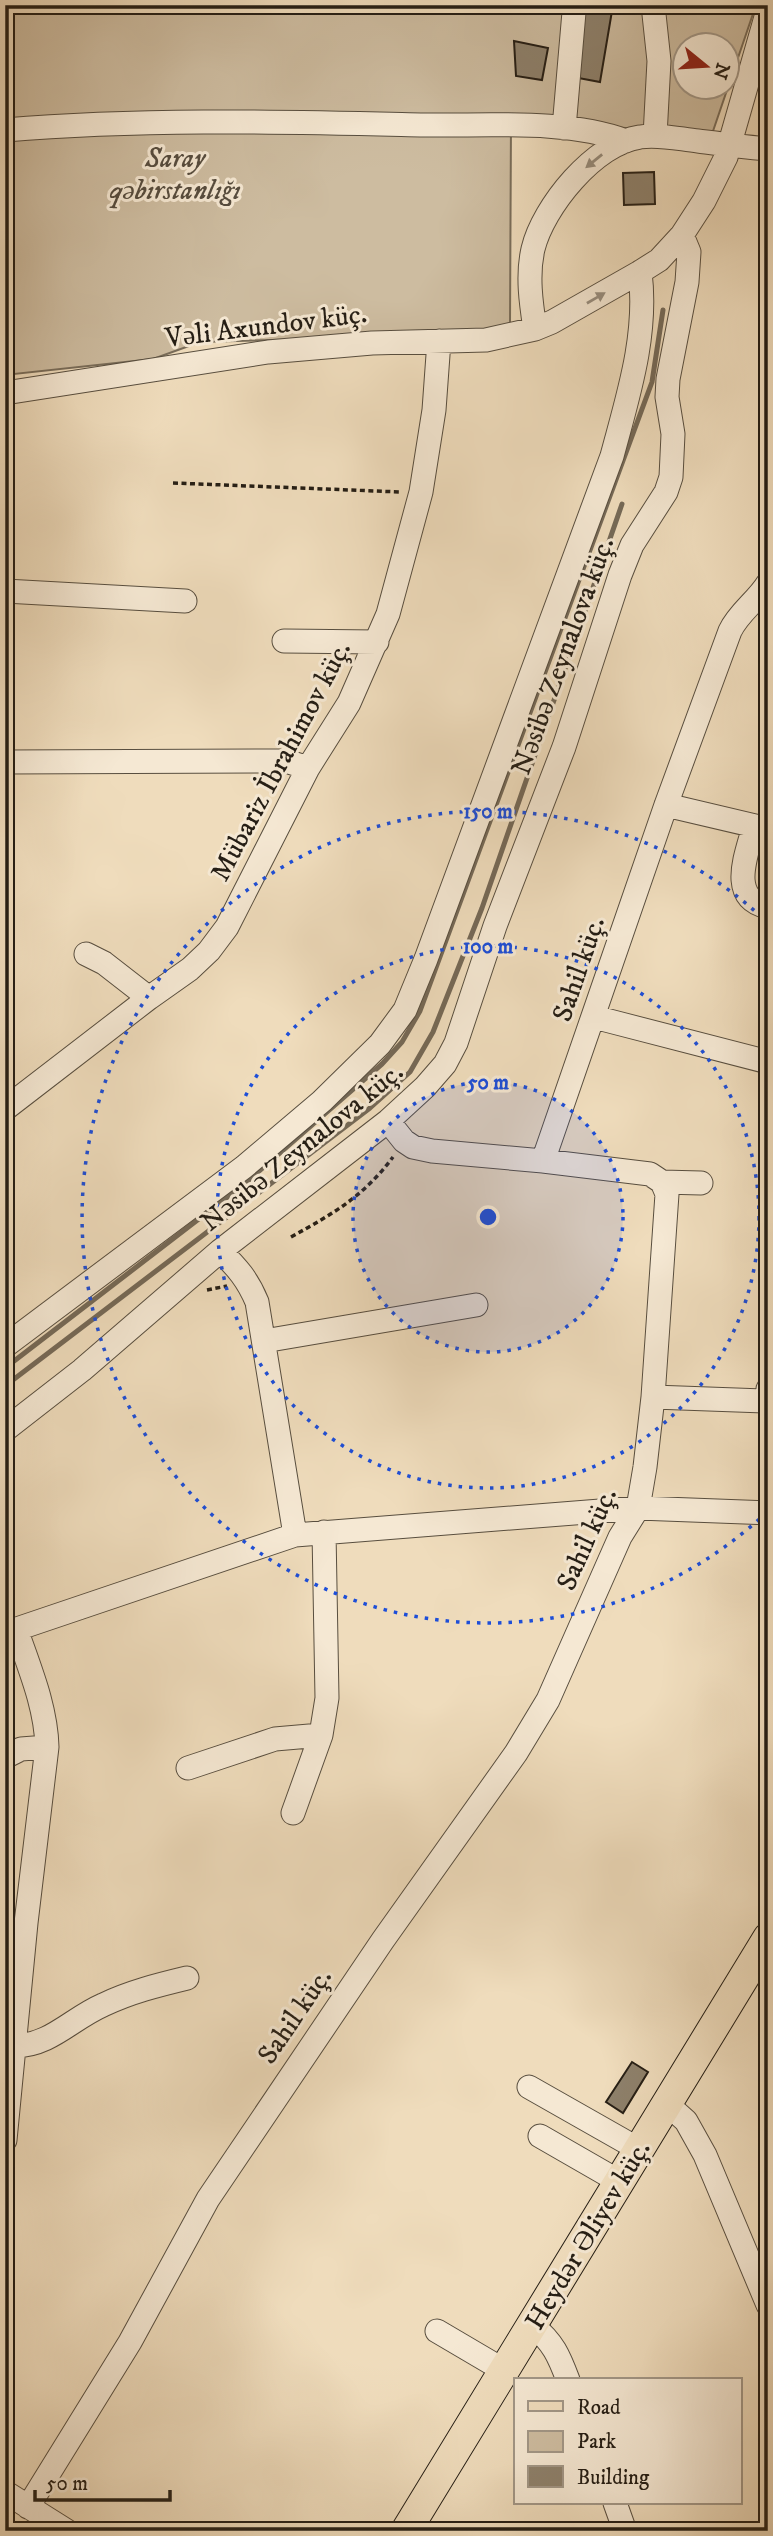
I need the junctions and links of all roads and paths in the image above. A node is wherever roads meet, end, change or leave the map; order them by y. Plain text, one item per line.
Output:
1 (653, 5) edge
2 (768, 9) edge
3 (574, 12) dead end
4 (564, 128) junction
5 (5, 131) edge
6 (655, 136) junction
7 (626, 141) junction
8 (729, 145) junction
9 (768, 149) edge
10 (682, 235) junction
11 (640, 272) junction
12 (535, 329) junction
13 (439, 341) junction
14 (5, 393) edge
15 (173, 483) dead end
16 (421, 492) junction
17 (768, 583) edge
18 (5, 591) edge
19 (185, 601) dead end
20 (759, 609) edge
21 (284, 641) dead end
22 (377, 642) junction
23 (5, 762) edge
24 (308, 768) junction
25 (666, 805) junction
26 (761, 827) edge
27 (768, 907) edge
28 (86, 954) dead end
29 (149, 998) junction
30 (594, 1017) junction
31 (768, 1062) edge
32 (5, 1109) edge
33 (388, 1121) junction
34 (404, 1141) junction
35 (544, 1161) junction
36 (662, 1182) junction
37 (701, 1183) dead end
38 (291, 1237) dead end
39 (220, 1251) junction
40 (476, 1305) dead end
41 (264, 1341) junction
42 (5, 1346) edge
43 (768, 1389) edge
44 (653, 1397) junction
45 (767, 1401) edge
46 (768, 1417) edge
47 (5, 1430) edge
48 (638, 1508) junction
49 (768, 1513) edge
50 (324, 1532) junction
51 (295, 1535) junction
52 (10, 1631) edge
53 (321, 1735) junction
54 (47, 1746) junction
55 (5, 1757) edge
56 (188, 1768) dead end
57 (293, 1813) dead end
58 (15, 1924) edge
59 (768, 1938) edge
60 (187, 1978) dead end
61 (15, 2046) junction
62 (529, 2087) dead end
63 (667, 2104) junction
64 (540, 2136) dead end
65 (5, 2140) edge
66 (639, 2150) junction
67 (620, 2182) junction
68 (768, 2305) edge
69 (533, 2326) junction
70 (437, 2331) dead end
71 (505, 2371) junction
72 (567, 2378) edge
73 (5, 2492) edge
74 (615, 2504) edge
75 (28, 2507) junction
76 (67, 2531) edge
77 (406, 2531) edge
78 (625, 2531) edge

1 - 6 street
2 - 8 street, Vəli Axundov küç.
3 - 4 street
4 - 5 street
4 - 7 street
6 - 7 street
6 - 8 street
7 -> 12 street
8 - 9 street
8 - 10 street, Vəli Axundov küç.
10 - 11 street, Vəli Axundov küç.
10 - 33 street, Nəsibə Zeynalova küç.
12 -> 11 street, Vəli Axundov küç.
11 - 42 street
12 - 13 street, Vəli Axundov küç.
13 - 14 street, Vəli Axundov küç.
13 - 16 street, Mübariz İbrahimov küç.
15 - 16 path
16 - 22 street, Mübariz İbrahimov küç.
17 - 20 street, Sahil küç.
18 - 19 street
20 - 25 street, Sahil küç.
21 - 22 street
22 - 24 street, Mübariz İbrahimov küç.
23 - 24 street
24 - 29 street, Mübariz İbrahimov küç.
25 - 26 street
25 - 30 street, Sahil küç.
26 - 27 street
28 - 29 street
29 - 32 street, Mübariz İbrahimov küç.
30 - 31 street
30 - 35 street, Sahil küç.
33 - 34 street
33 - 39 street, Nəsibə Zeynalova küç.
34 - 35 street
34 - 38 path
35 - 36 street
36 - 37 street
36 - 44 street, Sahil küç.
39 - 41 street
39 - 47 street, Nəsibə Zeynalova küç.
40 - 41 street
41 - 51 street
43 - 45 street
44 - 45 street
44 - 48 street, Sahil küç.
45 - 46 street
48 - 49 street
48 - 50 street
48 - 75 street, Sahil küç.
50 - 51 street
50 - 53 street
51 - 52 street
52 - 54 street
53 - 56 street
53 - 57 street
54 - 55 street
54 - 58 street
58 - 61 street
59 - 63 main road, Heydər Əliyev küç.
60 - 61 street
61 - 65 street
62 - 66 street
63 - 66 main road, Heydər Əliyev küç.
63 - 68 street
64 - 67 street
66 - 67 main road, Heydər Əliyev küç.
67 - 69 main road, Heydər Əliyev küç.
69 - 71 main road, Heydər Əliyev küç.
69 - 72 street
70 - 71 street
71 - 77 main road, Heydər Əliyev küç.
73 - 75 street
74 - 78 street
75 - 76 street

